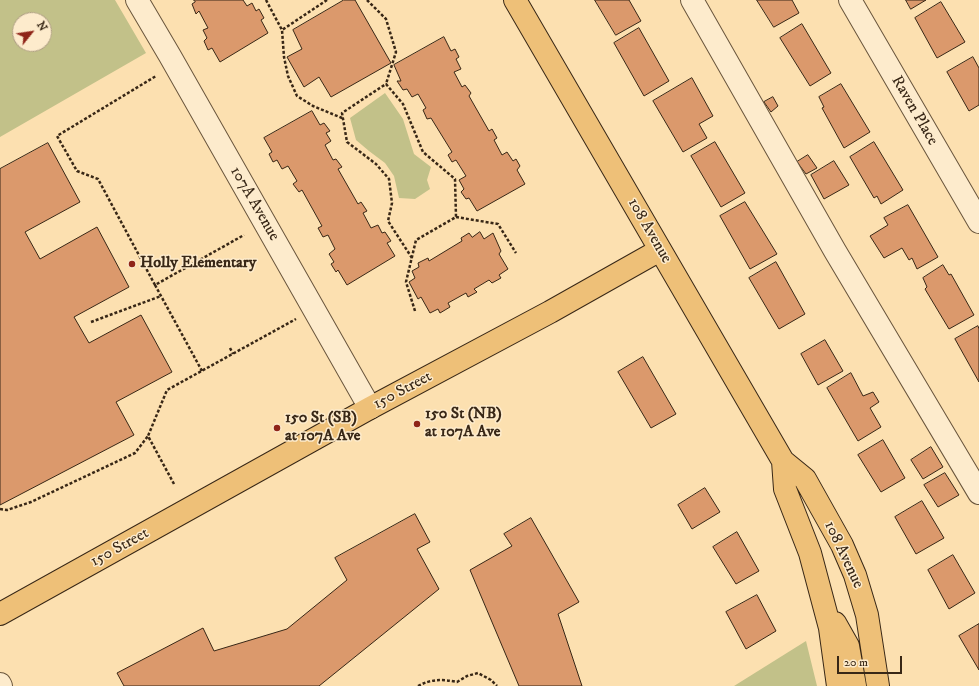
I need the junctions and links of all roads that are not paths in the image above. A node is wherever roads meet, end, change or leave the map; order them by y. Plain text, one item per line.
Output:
1 (137, 0) edge
2 (692, 0) edge
3 (850, 0) edge
4 (519, 1) edge
5 (979, 222) edge
6 (660, 250) junction
7 (370, 408) junction
8 (783, 461) junction
9 (979, 493) edge
10 (824, 605) junction
11 (0, 614) edge
12 (838, 686) edge
13 (855, 686) edge
14 (878, 686) edge

1 - 7 street, 107A Avenue
2 - 9 street
3 - 5 street, Raven Place
4 - 6 main road, 108 Avenue
6 - 7 main road, 150 Street
6 - 8 main road, 108 Avenue
7 - 11 main road, 150 Street
8 - 10 main road, 108 Avenue
8 - 14 main road, 108 Avenue
10 - 12 main road, 108 Avenue
10 - 13 main road

